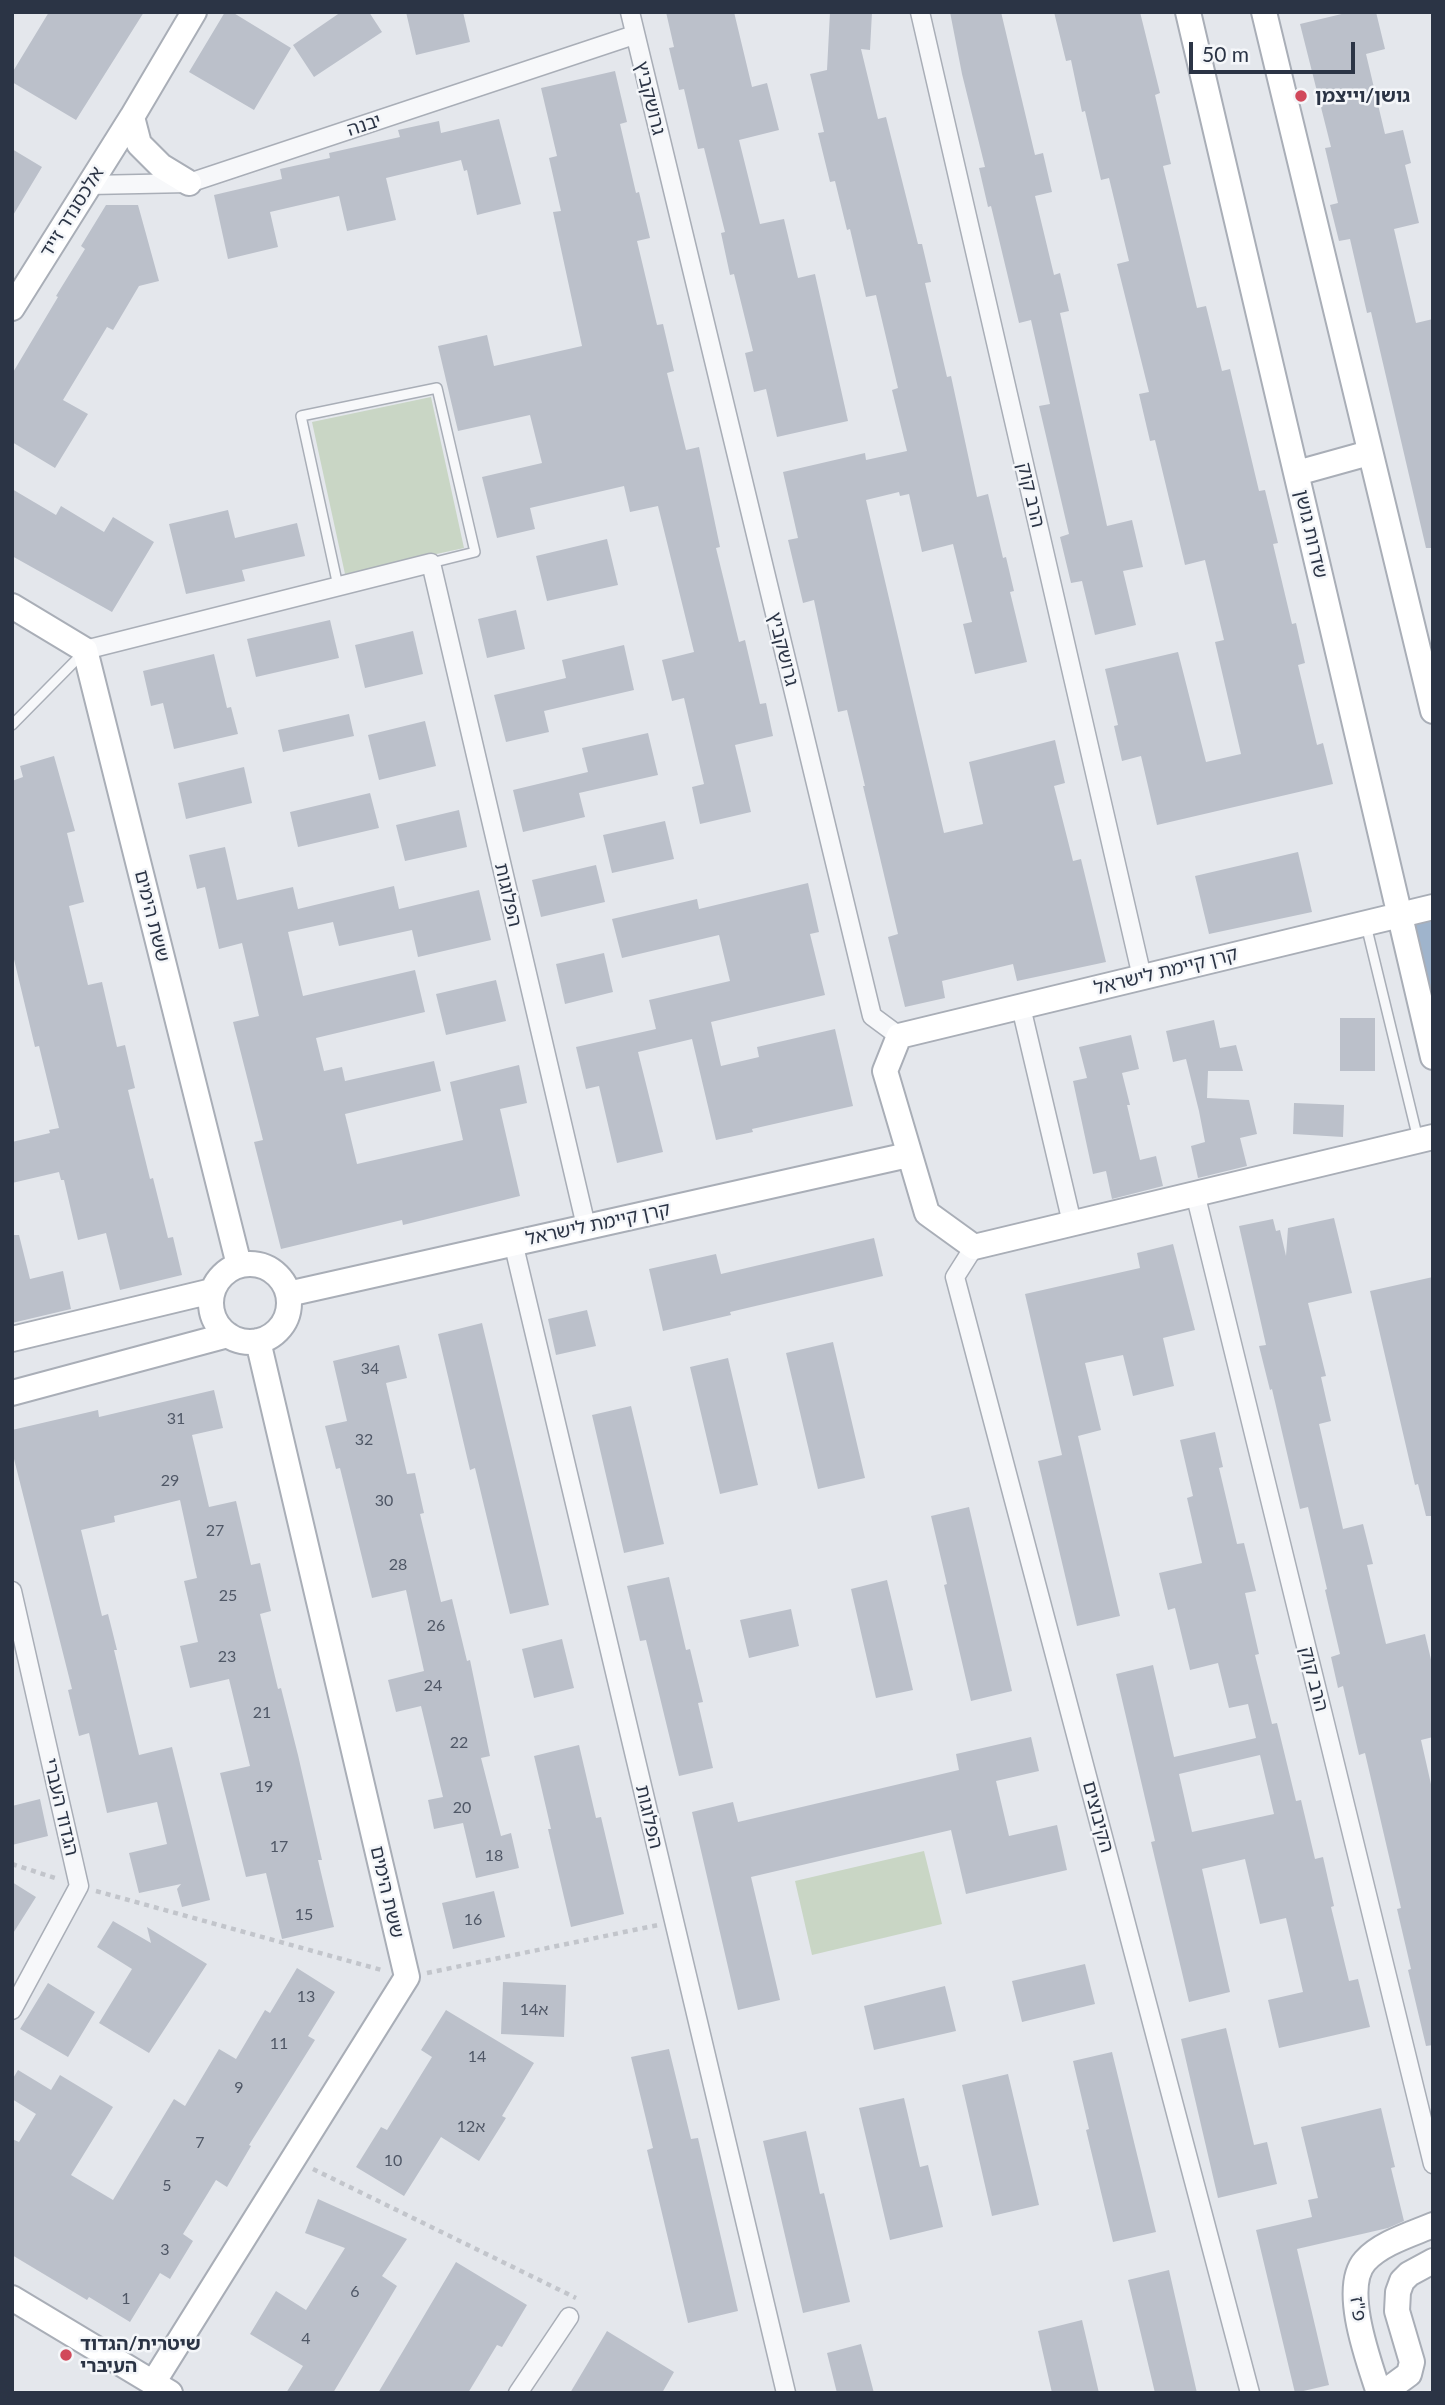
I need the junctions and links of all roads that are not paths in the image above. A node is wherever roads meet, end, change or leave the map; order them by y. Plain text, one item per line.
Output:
1 (194, 12) edge
2 (630, 12) edge
3 (920, 12) edge
4 (1188, 12) edge
5 (1264, 12) edge
6 (635, 35) junction
7 (132, 117) junction
8 (189, 183) junction
9 (89, 185) junction
10 (12, 308) edge
11 (1369, 453) junction
12 (1297, 473) junction
13 (431, 563) junction
14 (338, 586) junction
15 (12, 606) edge
16 (85, 650) junction
17 (1433, 711) edge
18 (12, 726) edge
19 (1433, 907) edge
20 (1400, 914) junction
21 (1365, 923) junction
22 (1142, 977) junction
23 (1021, 1007) junction
24 (899, 1036) junction
25 (1433, 1056) edge
26 (1425, 1139) edge
27 (908, 1155) junction
28 (1195, 1193) junction
29 (1072, 1223) junction
30 (586, 1226) junction
31 (513, 1242) junction
32 (974, 1247) junction
33 (239, 1265) junction
34 (212, 1291) junction
35 (288, 1294) junction
36 (228, 1335) junction
37 (12, 1339) edge
38 (258, 1341) junction
39 (12, 1393) edge
40 (12, 1591) edge
41 (12, 2010) edge
42 (1433, 2164) edge
43 (1433, 2225) edge
44 (1433, 2261) edge
45 (12, 2298) edge
46 (569, 2317) road end
47 (162, 2388) edge
48 (518, 2393) edge
49 (786, 2393) edge
50 (1250, 2393) edge
51 (1381, 2393) edge

1 - 7 street, אלכסנדר זייד
2 - 6 street, גרושקביץ
3 - 22 street, הרב קוק
4 - 12 street, שדרות גושן
5 - 11 street
6 - 8 street, יבנה
6 - 24 street, גרושקביץ
7 - 8 street
7 - 9 street, אלכסנדר זייד
8 - 9 street, יבנה
9 - 10 street, אלכסנדר זייד
11 - 12 street
11 - 17 street
12 - 20 street, שדרות גושן
13 - 14 street
13 - 14 lane
13 - 30 street, הפלוגות
14 - 16 street
15 - 16 street
16 - 18 lane
16 - 33 street, ששת הימים
19 - 20 street, קרן קיימת לישראל
20 - 21 street, קרן קיימת לישראל
20 - 25 street, שדרות גושן
21 - 22 street, קרן קיימת לישראל
21 - 26 lane
22 - 23 street, קרן קיימת לישראל
23 - 24 street, קרן קיימת לישראל
23 - 29 street
24 - 27 street
26 - 28 street
27 - 30 street, קרן קיימת לישראל
27 - 32 street
28 - 29 street
28 - 42 street, הרב קוק
29 - 32 street
30 - 31 street, קרן קיימת לישראל
31 - 35 street, קרן קיימת לישראל
31 - 49 street, הפלוגות
32 - 50 street, הקיבוצים
33 - 34 street
33 - 35 street
34 - 36 street
34 - 37 street
35 - 38 street
36 - 38 street
36 - 39 street
38 - 47 street, ששת הימים
40 - 41 street, הגדוד העברי
43 - 51 street, פ"ז
44 - 51 street, פ"ז
45 - 47 street
46 - 48 street

